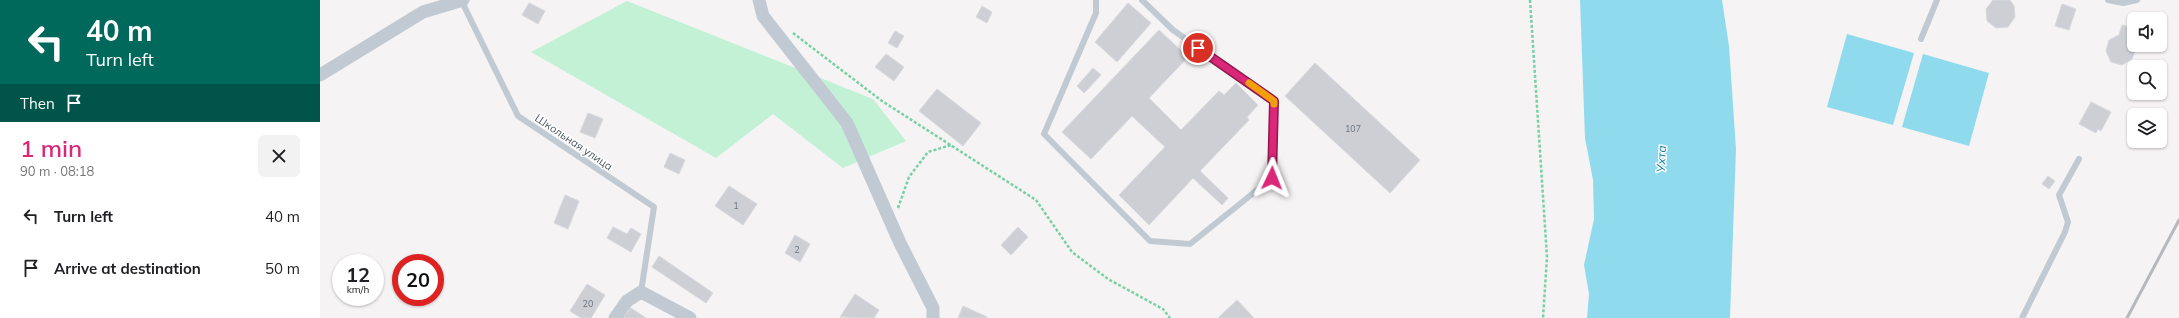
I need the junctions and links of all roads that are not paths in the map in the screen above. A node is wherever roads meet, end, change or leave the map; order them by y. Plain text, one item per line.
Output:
1 (462, 0) edge
2 (759, 0) edge
3 (1096, 0) edge
4 (1142, 0) edge
5 (1937, 0) edge
6 (2108, 0) edge
7 (2137, 0) edge
8 (1921, 39) dead end
9 (320, 75) edge
10 (2079, 159) dead end
11 (641, 292) junction
12 (615, 318) edge
13 (690, 318) edge
14 (933, 318) edge
15 (2022, 318) edge

1 - 9 street
1 - 11 lane, Школьная улица
2 - 14 street
3 - 4 lane
5 - 8 lane
6 - 7 lane
10 - 15 lane
11 - 12 street
11 - 13 street

